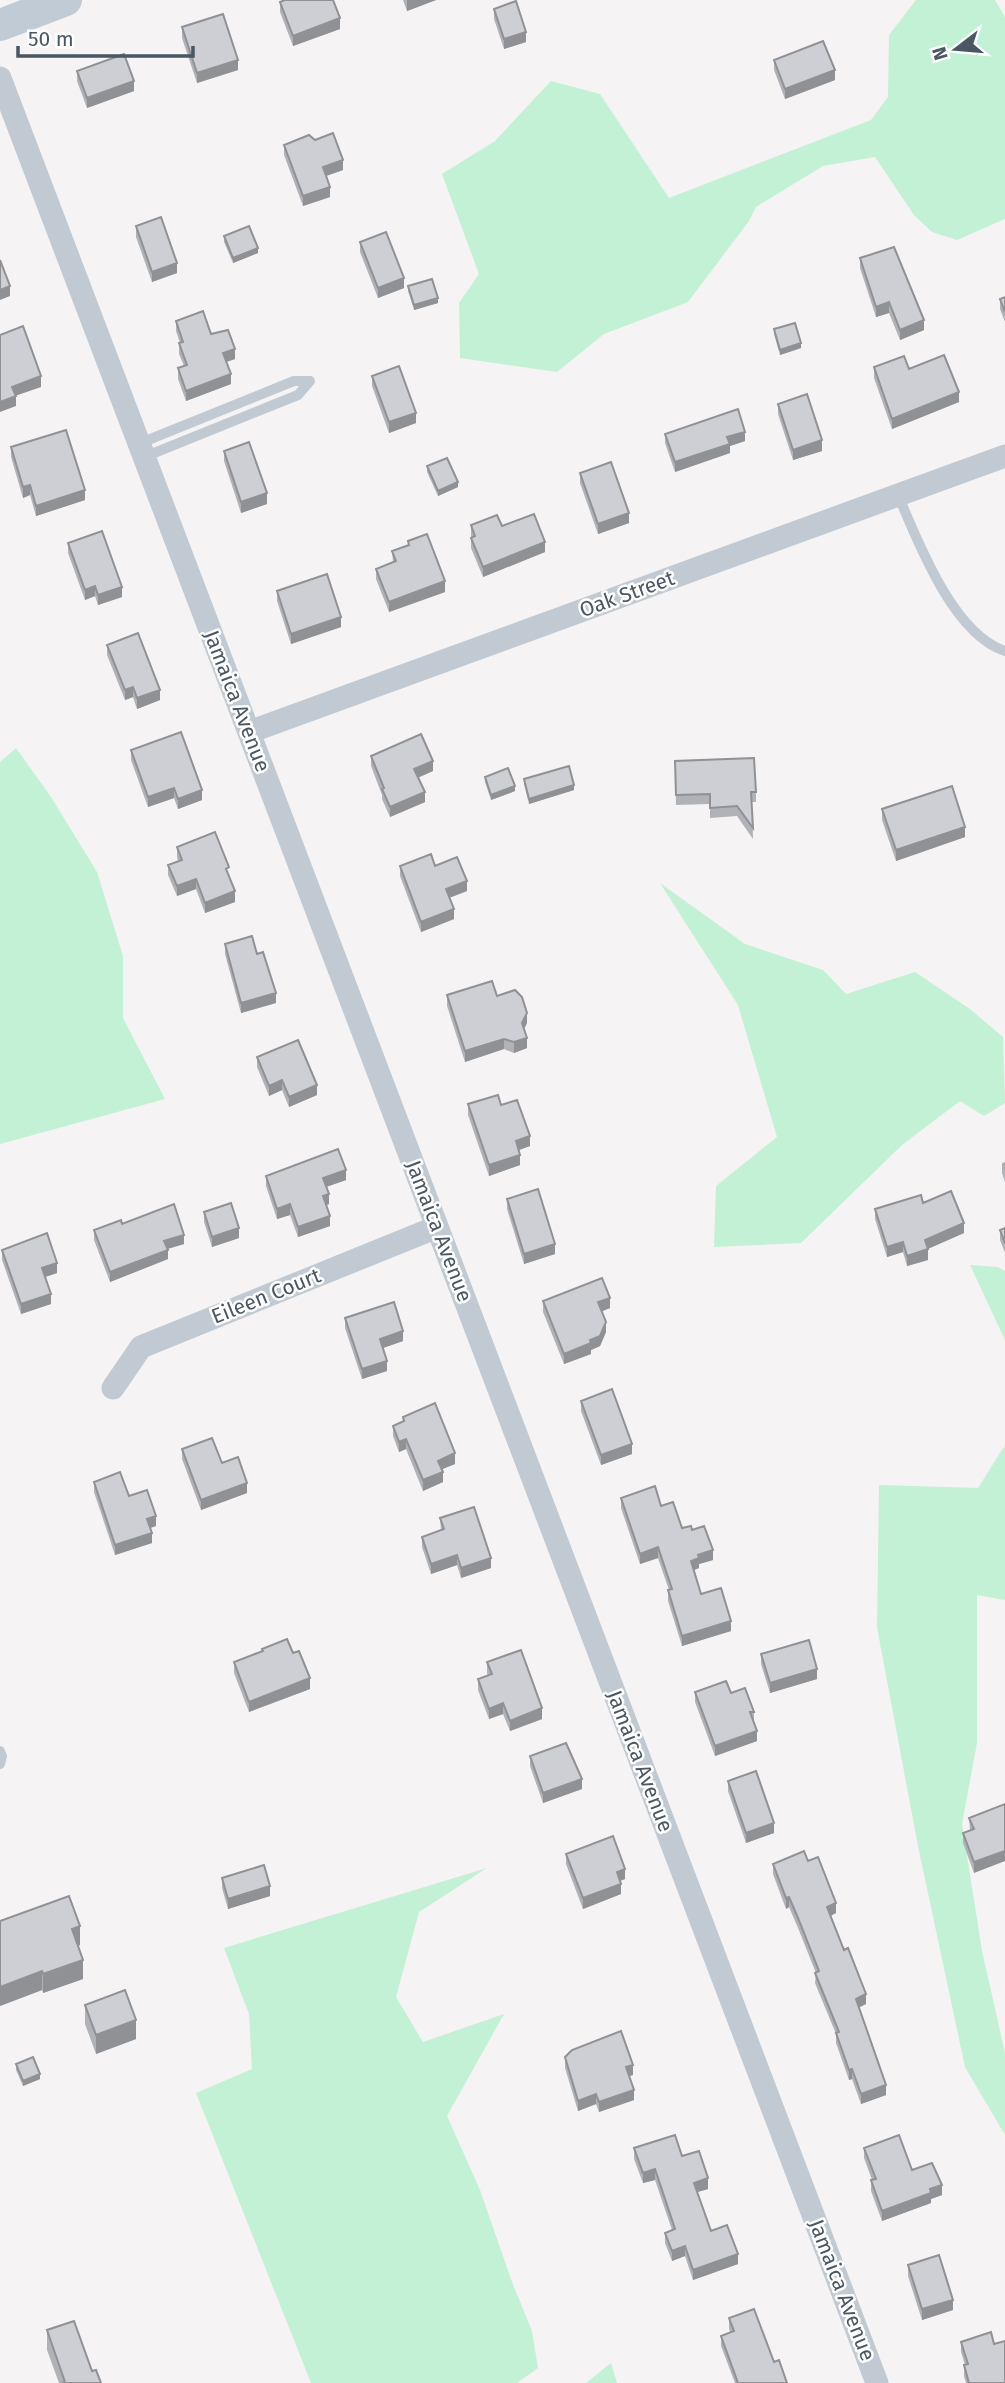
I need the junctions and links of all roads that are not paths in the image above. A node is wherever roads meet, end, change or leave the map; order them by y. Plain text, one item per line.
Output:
1 (66, 0) edge
2 (0, 25) edge
3 (0, 78) edge
4 (142, 450) junction
5 (1005, 456) edge
6 (898, 495) junction
7 (1005, 651) edge
8 (249, 732) junction
9 (437, 1227) junction
10 (113, 1388) dead end
11 (0, 1751) edge
12 (0, 1764) edge
13 (877, 2383) edge

1 - 2 street
3 - 4 street, Jamaica Avenue
4 - 4 lane
4 - 8 street, Jamaica Avenue
5 - 6 street, Oak Street
6 - 7 lane
6 - 8 street, Oak Street
8 - 9 street, Jamaica Avenue
9 - 10 street, Eileen Court
9 - 13 street, Jamaica Avenue
11 - 12 lane

